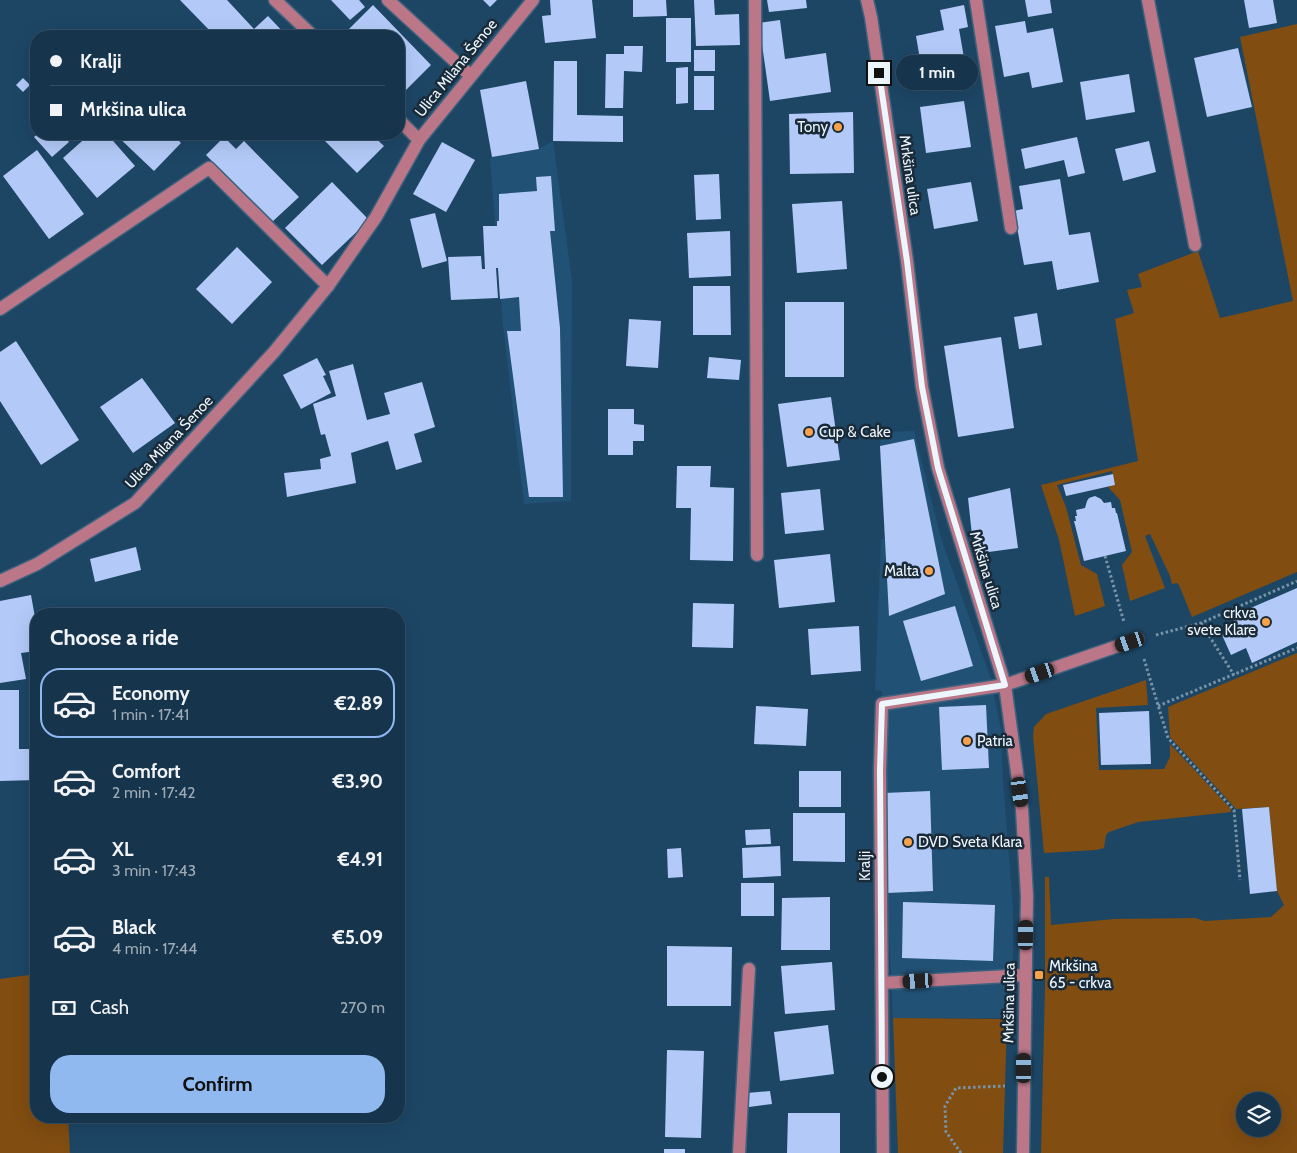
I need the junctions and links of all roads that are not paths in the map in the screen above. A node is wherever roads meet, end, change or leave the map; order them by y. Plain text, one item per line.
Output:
1 (275, 0) edge
2 (388, 0) edge
3 (533, 0) edge
4 (755, 0) edge
5 (867, 0) edge
6 (976, 0) edge
7 (1148, 0) edge
8 (307, 30) edge
9 (471, 76) junction
10 (405, 126) edge
11 (419, 140) junction
12 (1011, 228) dead end
13 (1195, 245) dead end
14 (328, 286) junction
15 (0, 309) edge
16 (757, 555) dead end
17 (1, 577) edge
18 (1134, 640) road end
19 (1005, 685) junction
20 (749, 969) dead end
21 (1026, 975) junction
22 (882, 983) junction
23 (739, 1153) edge
24 (883, 1153) edge
25 (1023, 1153) edge

1 - 8 street
2 - 9 street
3 - 9 street, Ulica Milana Šenoe
4 - 16 street
5 - 19 street, Mrkšina ulica
6 - 12 street
7 - 13 street
9 - 11 street, Ulica Milana Šenoe
10 - 11 street
11 - 14 street, Ulica Milana Šenoe
14 - 15 street
14 - 17 street, Ulica Milana Šenoe
18 - 19 street
19 - 21 street, Mrkšina ulica
19 - 22 street, Kralji
20 - 23 street
21 - 22 street
21 - 25 street, Mrkšina ulica
22 - 24 street, Kralji

